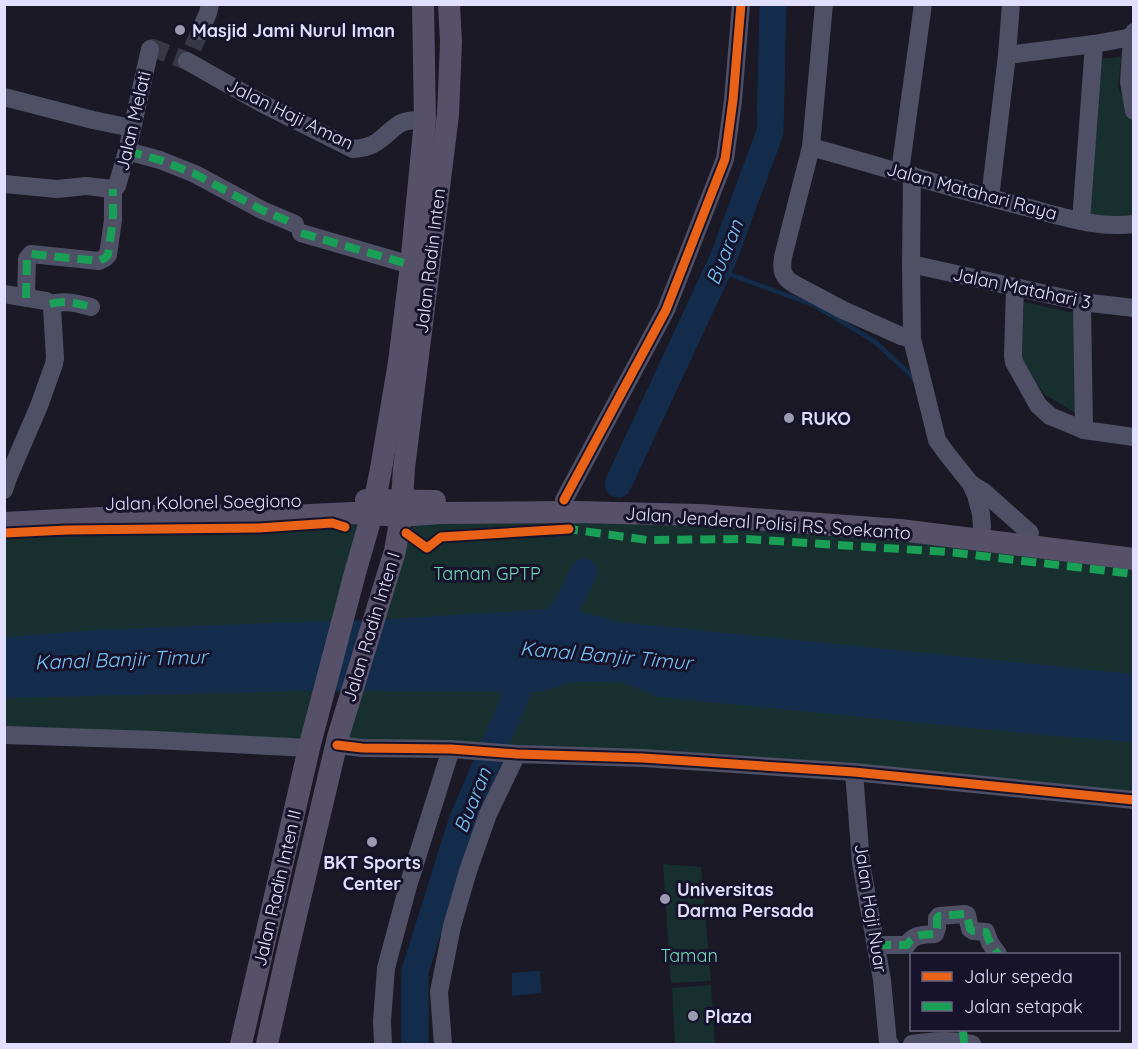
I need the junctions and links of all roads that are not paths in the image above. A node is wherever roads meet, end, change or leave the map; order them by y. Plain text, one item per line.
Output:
1 (210, 4) edge
2 (423, 4) edge
3 (449, 4) edge
4 (741, 4) edge
5 (824, 4) edge
6 (923, 4) edge
7 (1011, 4) edge
8 (200, 31) tunnel mouth
9 (1133, 35) edge
10 (1094, 44) junction
11 (150, 49) dead end
12 (1007, 55) junction
13 (187, 61) dead end
14 (4, 97) edge
15 (1134, 111) edge
16 (425, 120) junction
17 (132, 128) junction
18 (811, 147) junction
19 (127, 151) junction
20 (906, 174) junction
21 (4, 184) edge
22 (113, 189) junction
23 (990, 198) junction
24 (1081, 221) junction
25 (1134, 224) edge
26 (911, 264) junction
27 (411, 265) junction
28 (1015, 287) junction
29 (4, 294) edge
30 (26, 298) junction
31 (1082, 302) junction
32 (50, 304) junction
33 (91, 307) dead end
34 (1134, 308) edge
35 (912, 339) junction
36 (1084, 430) junction
37 (1134, 437) edge
38 (971, 484) junction
39 (4, 490) edge
40 (574, 504) junction
41 (374, 507) junction
42 (663, 507) junction
43 (4, 508) edge
44 (402, 508) junction
45 (335, 513) junction
46 (439, 513) junction
47 (1010, 517) junction
48 (981, 520) junction
49 (4, 523) edge
50 (1030, 533) junction
51 (365, 538) junction
52 (397, 541) junction
53 (1134, 545) edge
54 (1134, 559) edge
55 (4, 735) edge
56 (311, 740) junction
57 (337, 741) junction
58 (459, 750) junction
59 (509, 753) junction
60 (854, 772) junction
61 (1134, 800) edge
62 (876, 945) junction
63 (997, 953) edge
64 (966, 1039) edge
65 (241, 1044) edge
66 (267, 1044) edge
67 (383, 1044) edge
68 (443, 1044) edge
69 (890, 1044) edge
70 (912, 1044) edge

1 - 8 street
2 - 16 main road, Jalan Radin Inten
3 - 44 main road, Jalan Radin Inten
4 - 40 street
5 - 18 street
6 - 20 street
7 - 12 street
9 - 10 street
9 - 15 street
10 - 12 street
10 - 24 street
11 - 17 street, Jalan Melati
12 - 23 street
13 - 16 street, Jalan Haji Aman
14 - 17 street
16 - 27 main road, Jalan Radin Inten
17 - 19 street, Jalan Melati
18 - 20 street, Jalan Matahari Raya
18 - 35 street
19 - 22 street, Jalan Melati
19 - 27 street
20 - 23 street, Jalan Matahari Raya
20 - 26 street
21 - 22 street, Jalan Melati
22 - 30 street
23 - 24 street, Jalan Matahari Raya
24 - 25 street, Jalan Matahari Raya
26 - 28 street, Jalan Matahari 3
26 - 35 street
27 - 41 main road, Jalan Radin Inten
28 - 31 street, Jalan Matahari 3
28 - 36 street
29 - 30 street
30 - 32 street
31 - 34 street, Jalan Matahari 3
31 - 36 street
32 - 33 street
32 - 39 street
35 - 38 street
36 - 37 street
38 - 47 street
38 - 48 street
40 - 42 main road, Jalan Jenderal Polisi RS. Soekanto
40 - 44 main road, Jalan Jenderal Polisi RS. Soekanto
40 - 46 main road, Jalan Jenderal Polisi RS. Soekanto
41 - 43 main road, Jalan Kolonel Soegiono
41 - 44 main road, Jalan Kolonel Soegiono
41 - 45 main road, Jalan Kolonel Soegiono
41 - 51 main road, Jalan Radin Inten I
42 - 48 main road, Jalan Jenderal Polisi RS. Soekanto
42 - 54 main road, Jalan Jenderal Polisi RS. Soekanto
44 - 46 main road, Jalan Jenderal Polisi RS. Soekanto
44 - 52 main road, Jalan Radin Inten I
45 - 49 main road, Jalan Kolonel Soegiono
45 - 51 main road
46 - 52 main road
47 - 48 street
47 - 50 street
48 - 50 main road, Jalan Jenderal Polisi RS. Soekanto
50 - 53 main road, Jalan Jenderal Polisi RS. Soekanto
51 - 56 main road, Jalan Radin Inten I
52 - 57 main road, Jalan Radin Inten I
55 - 56 street
56 - 65 main road, Jalan Radin Inten II
57 - 58 street
57 - 66 main road, Jalan Radin Inten II
58 - 59 street
58 - 67 street
59 - 60 street
59 - 68 street
60 - 61 street
60 - 62 street, Jalan Haji Nuar
62 - 63 street
62 - 69 street, Jalan Haji Nuar
64 - 70 street

